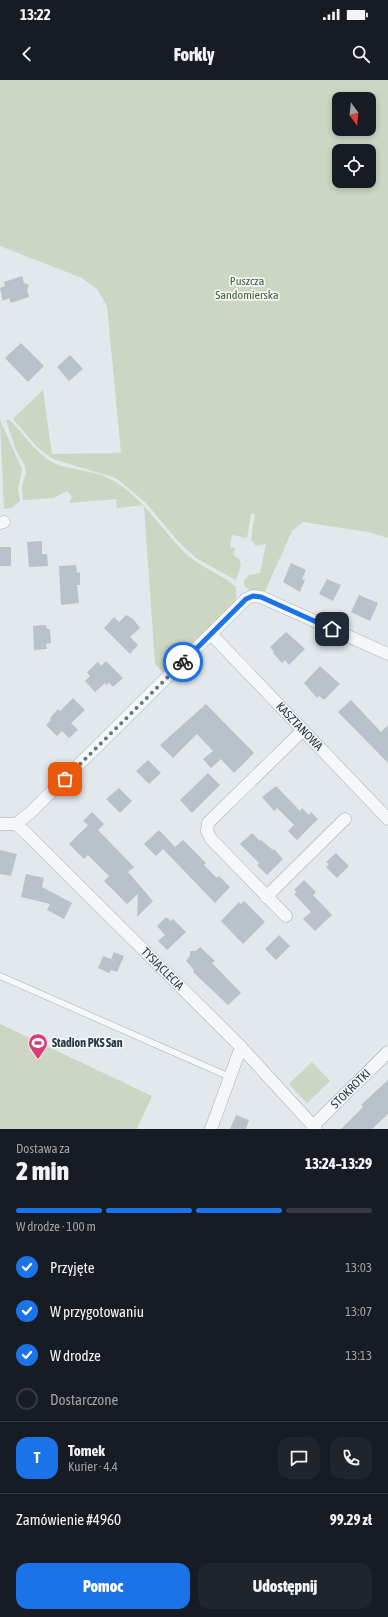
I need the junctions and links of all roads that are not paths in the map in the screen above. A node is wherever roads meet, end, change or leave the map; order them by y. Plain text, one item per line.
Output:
1 (211, 634) junction
2 (388, 654) edge
3 (302, 730) junction
4 (346, 818) dead end
5 (388, 819) edge
6 (0, 824) edge
7 (16, 824) junction
8 (266, 896) junction
9 (286, 916) dead end
10 (0, 976) edge
11 (241, 1047) junction
12 (388, 1052) edge
13 (230, 1077) junction
14 (314, 1127) edge
15 (211, 1129) edge

1 - 2 street
1 - 3 street, KASZTANOWA
1 - 7 street
3 - 5 street, KASZTANOWA
3 - 8 street
4 - 8 street
6 - 7 street
7 - 11 street, TYSIĄCLECIA
8 - 9 street
10 - 13 lane
11 - 13 street
11 - 14 street, TYSIĄCLECIA
12 - 14 street, STOKROTKI
13 - 15 street

